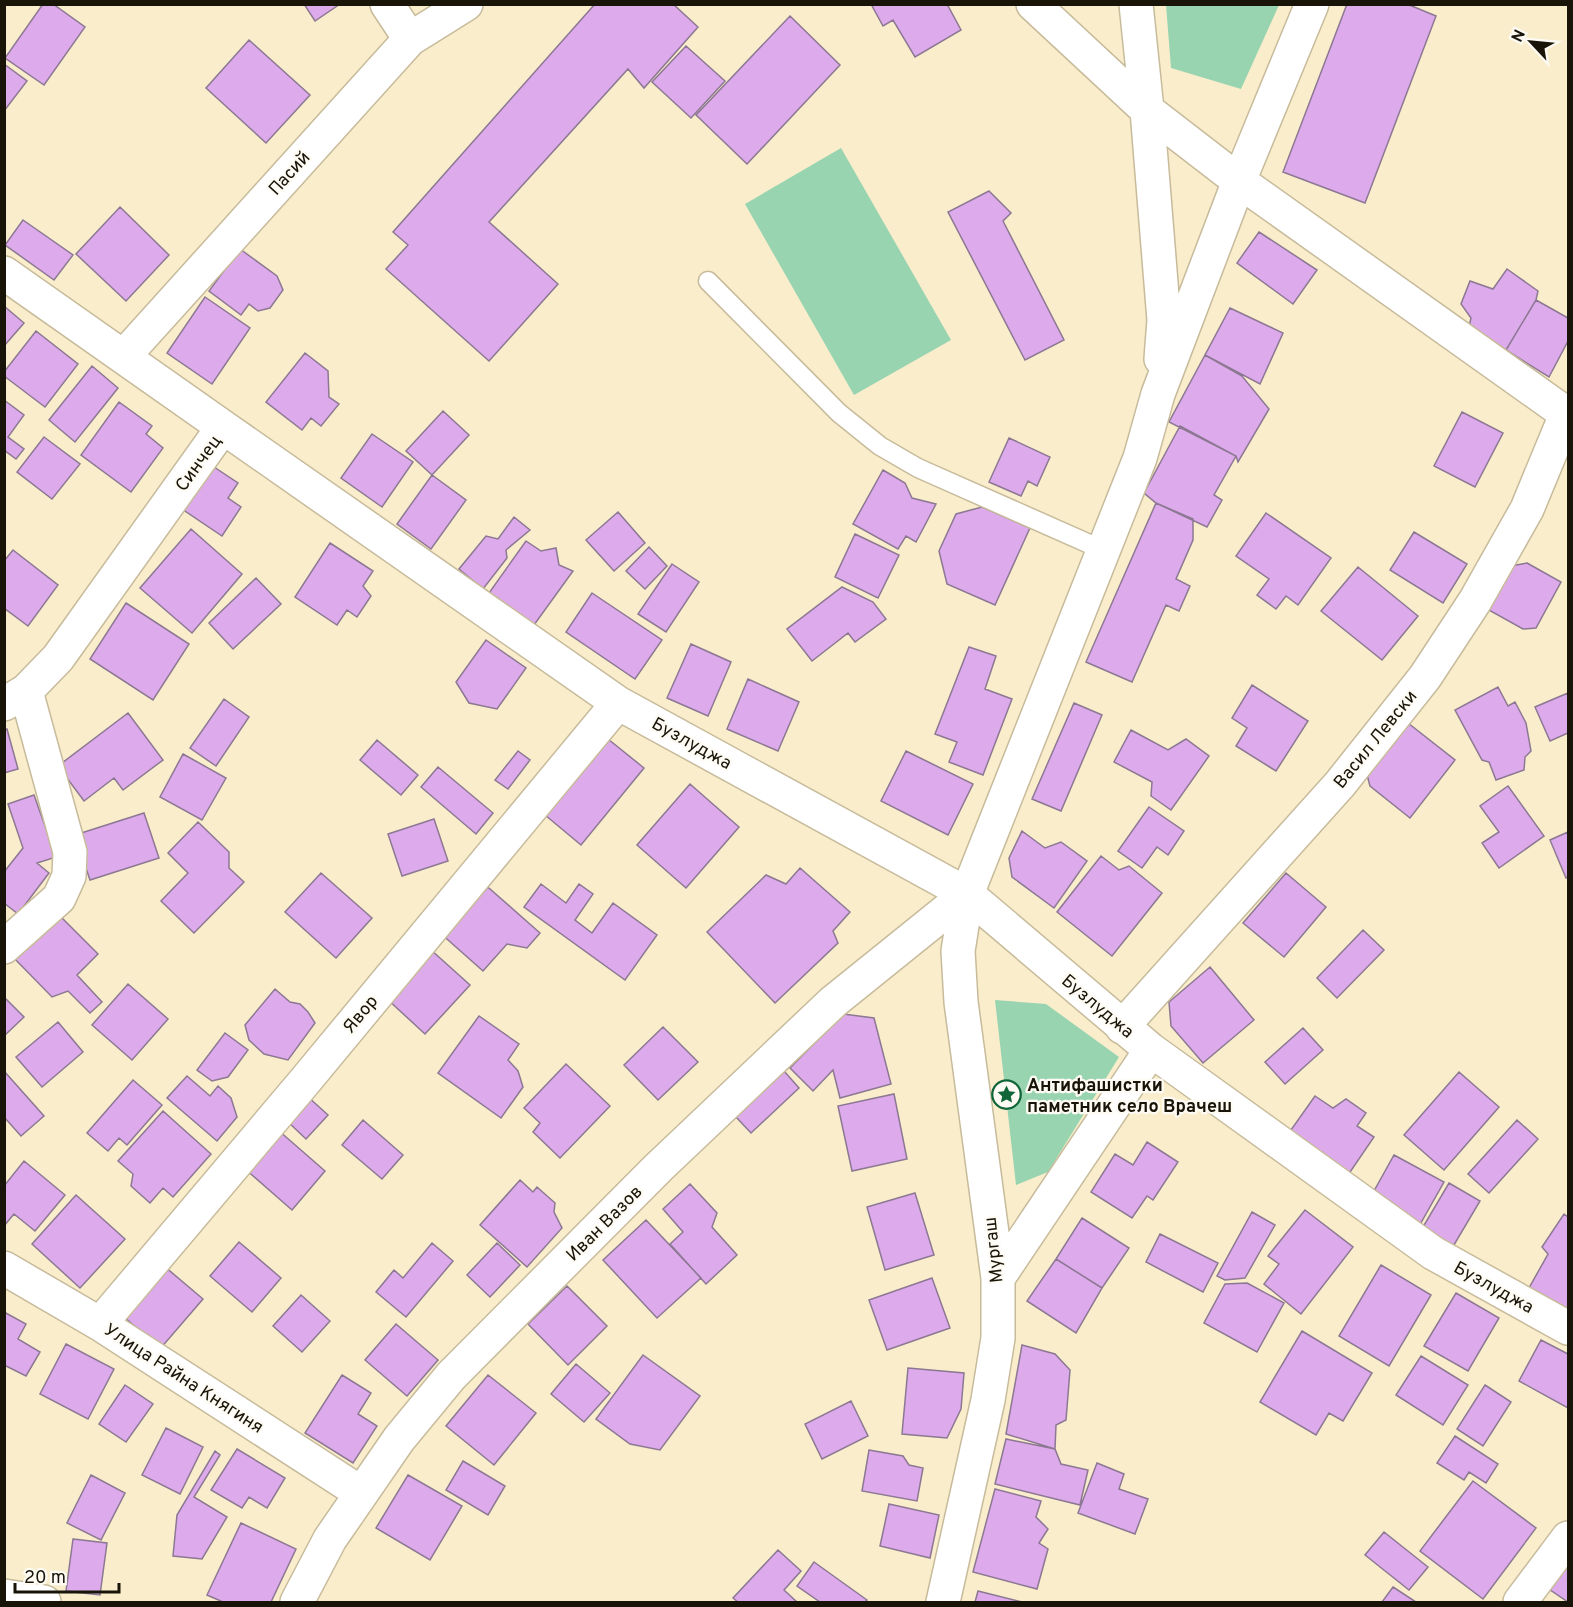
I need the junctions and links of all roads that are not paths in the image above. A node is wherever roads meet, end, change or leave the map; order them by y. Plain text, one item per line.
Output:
1 (387, 4) edge
2 (466, 4) edge
3 (1033, 4) edge
4 (1136, 4) edge
5 (1312, 4) edge
6 (410, 39) junction
7 (1147, 110) junction
8 (1239, 182) junction
9 (4, 273) edge
10 (708, 281) dead end
11 (124, 356) junction
12 (1158, 394) junction
13 (1568, 413) edge
14 (223, 427) junction
15 (1103, 550) junction
16 (16, 698) edge
17 (618, 703) junction
18 (967, 894) junction
19 (4, 947) edge
20 (1122, 1027) junction
21 (1150, 1050) junction
22 (4, 1268) edge
23 (998, 1278) junction
24 (100, 1324) junction
25 (1569, 1328) edge
26 (361, 1492) junction
27 (1569, 1538) edge
28 (4, 1596) edge
29 (45, 1602) edge
30 (297, 1602) edge
31 (943, 1602) edge
32 (1520, 1602) edge

1 - 6 street
2 - 6 street, Пасий
3 - 7 street
4 - 7 street
5 - 8 street
6 - 11 street, Пасий
7 - 8 street
7 - 12 street
8 - 12 street
8 - 13 street
9 - 11 street, Синчец
10 - 15 lane
11 - 14 street, Синчец
12 - 15 street, Мургаш
13 - 20 street, Васил Левски
14 - 16 street, Синчец
14 - 17 street, Бузлуджа
15 - 18 street, Мургаш
16 - 19 street
17 - 18 street, Бузлуджа
17 - 24 street, Явор
18 - 20 street, Бузлуджа
18 - 23 street, Мургаш
18 - 26 street, Иван Вазов
20 - 21 street, Бузлуджа
21 - 23 street
21 - 25 street, Бузлуджа
22 - 24 street, Улица Райна Княгиня
23 - 31 street, Мургаш
24 - 26 street, Улица Райна Княгиня
26 - 30 street, Иван Вазов
27 - 32 street
28 - 29 street

